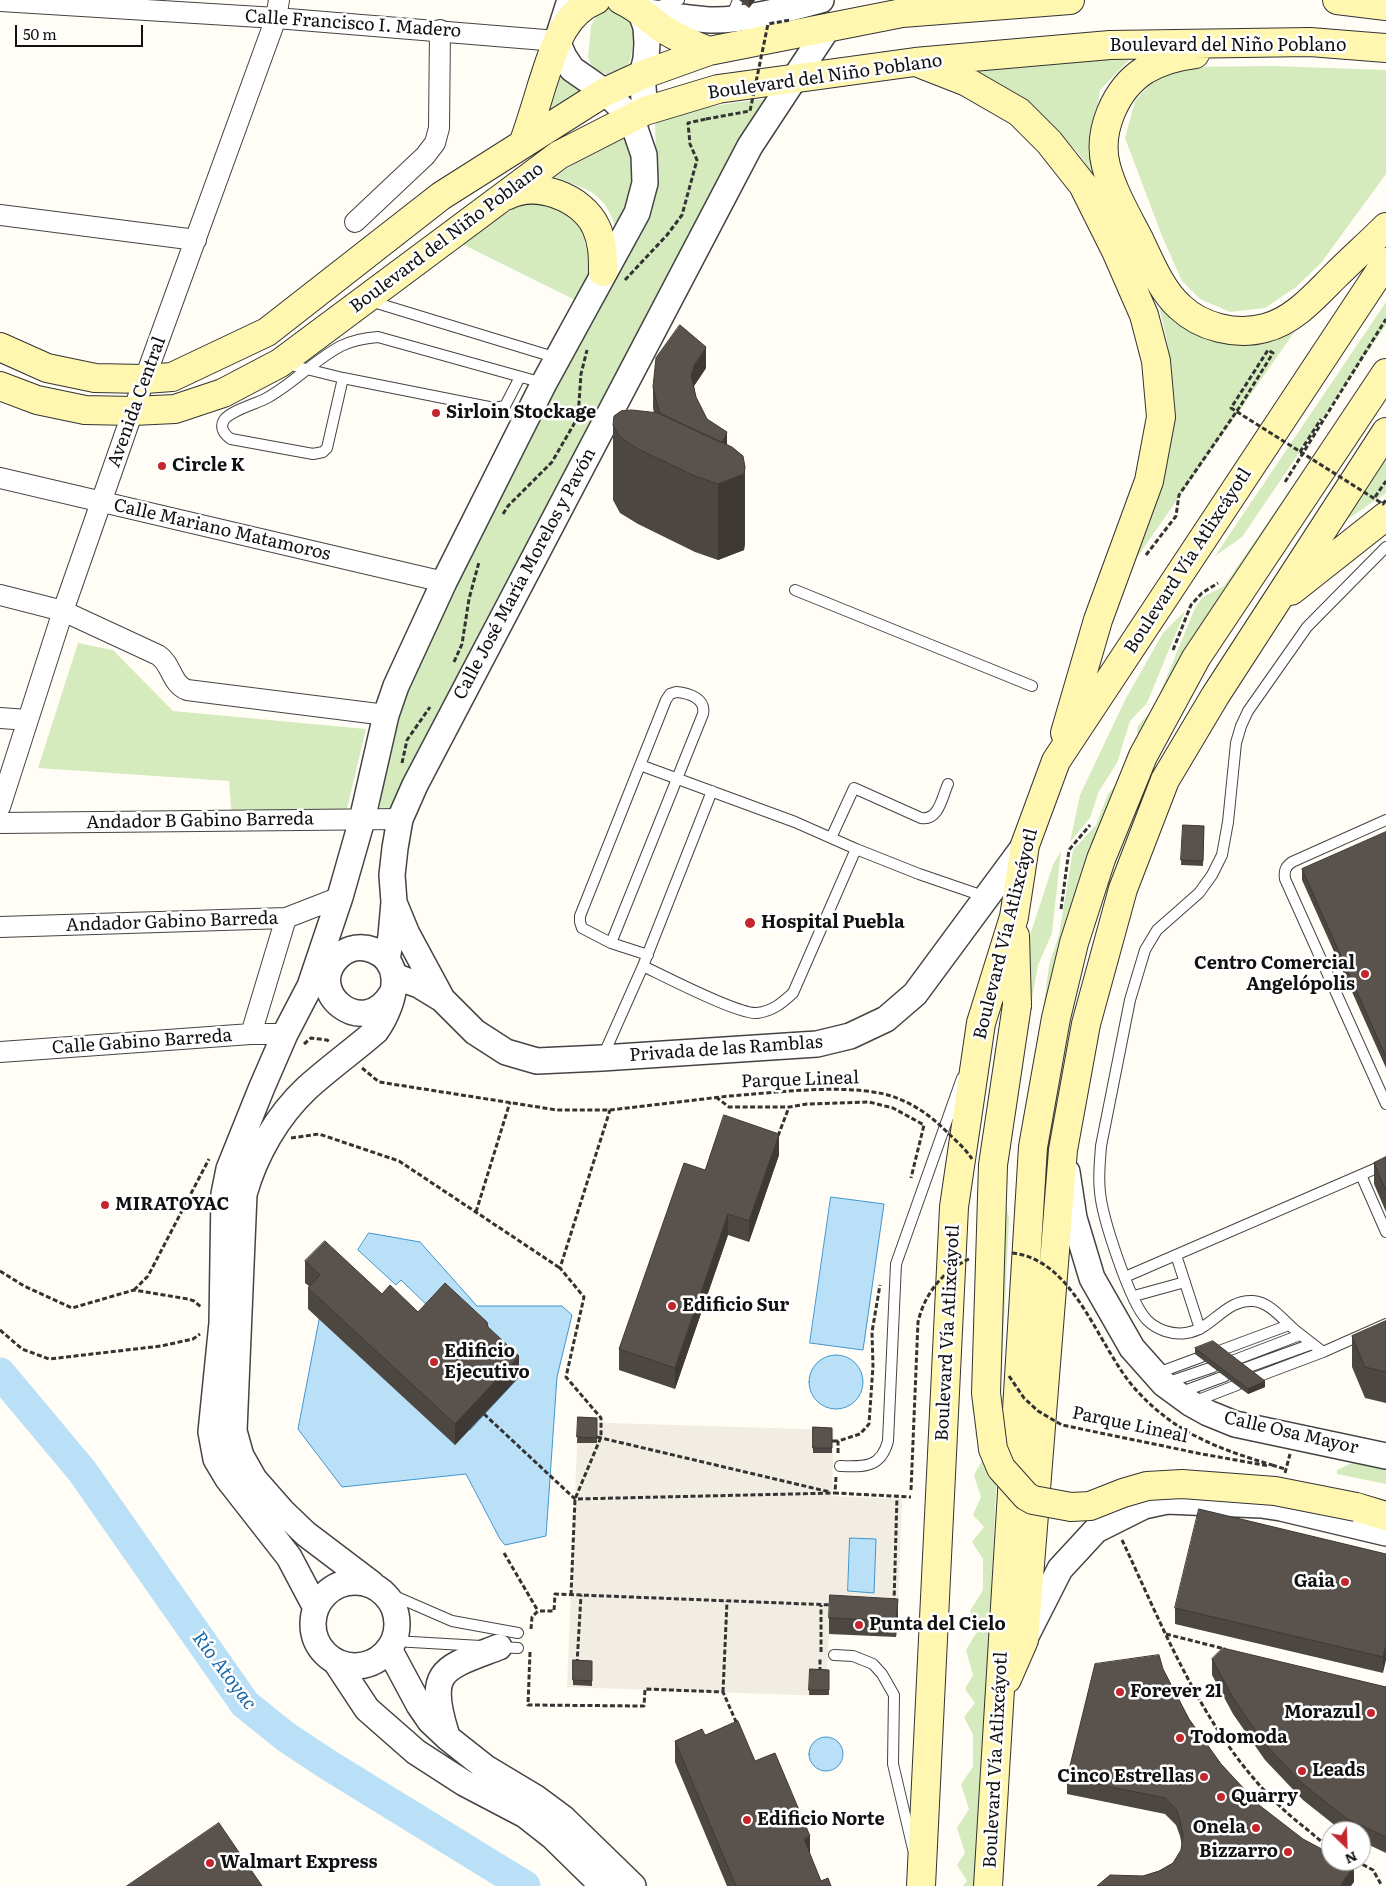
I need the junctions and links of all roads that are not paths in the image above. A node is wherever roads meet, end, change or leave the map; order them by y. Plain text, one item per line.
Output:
1 (570, 0) edge
2 (596, 0) edge
3 (679, 0) edge
4 (821, 0) edge
5 (1070, 0) edge
6 (1337, 0) edge
7 (1342, 0) edge
8 (0, 1) edge
9 (632, 4) edge
10 (901, 4) edge
11 (1386, 6) edge
12 (277, 9) edge
13 (734, 10) edge
14 (829, 26) junction
15 (440, 30) junction
16 (557, 41) junction
17 (1310, 42) junction
18 (1386, 48) edge
19 (709, 51) junction
20 (915, 62) junction
21 (642, 75) junction
22 (795, 78) junction
23 (605, 92) junction
24 (638, 114) junction
25 (523, 144) junction
26 (490, 206) junction
27 (0, 215) edge
28 (356, 222) dead end
29 (1386, 227) edge
30 (196, 240) junction
31 (1386, 262) edge
32 (611, 280) junction
33 (364, 299) junction
34 (332, 338) junction
35 (0, 348) edge
36 (558, 358) junction
37 (280, 363) junction
38 (306, 370) junction
39 (1386, 373) edge
40 (520, 376) junction
41 (344, 378) junction
42 (145, 379) junction
43 (544, 383) junction
44 (0, 386) edge
45 (133, 411) junction
46 (1386, 432) edge
47 (0, 478) edge
48 (102, 502) junction
49 (1382, 505) edge
50 (1386, 547) edge
51 (444, 582) junction
52 (795, 590) dead end
53 (0, 595) edge
54 (1272, 606) junction
55 (63, 611) junction
56 (1032, 686) dead end
57 (386, 715) junction
58 (0, 718) edge
59 (28, 720) junction
60 (1056, 761) junction
61 (640, 764) junction
62 (678, 778) junction
63 (948, 784) dead end
64 (712, 791) junction
65 (0, 807) edge
66 (400, 819) junction
67 (362, 820) junction
68 (1386, 820) edge
69 (0, 824) edge
70 (831, 838) junction
71 (1025, 845) junction
72 (856, 849) junction
73 (340, 897) junction
74 (987, 897) junction
75 (394, 902) junction
76 (1014, 917) junction
77 (286, 918) junction
78 (0, 927) edge
79 (612, 943) junction
80 (648, 955) junction
81 (329, 959) junction
82 (643, 966) junction
83 (391, 977) junction
84 (442, 999) junction
85 (981, 1023) junction
86 (251, 1034) junction
87 (292, 1040) junction
88 (0, 1052) edge
89 (602, 1058) junction
90 (1386, 1104) edge
91 (1063, 1150) junction
92 (1386, 1164) edge
93 (1361, 1175) junction
94 (1386, 1232) edge
95 (1176, 1255) junction
96 (1125, 1277) junction
97 (1185, 1282) junction
98 (1134, 1296) junction
99 (1386, 1324) edge
100 (1289, 1325) junction
101 (1200, 1329) junction
102 (1300, 1335) junction
103 (1312, 1344) junction
104 (1219, 1351) edge
105 (1323, 1352) junction
106 (1201, 1357) edge
107 (1232, 1360) edge
108 (1213, 1366) edge
109 (1243, 1369) edge
110 (1224, 1376) edge
111 (1254, 1378) edge
112 (1237, 1385) edge
113 (1171, 1389) junction
114 (1386, 1456) edge
115 (838, 1467) road end
116 (1386, 1516) edge
117 (1386, 1533) edge
118 (378, 1588) junction
119 (316, 1608) junction
120 (1024, 1640) junction
121 (511, 1643) junction
122 (392, 1645) junction
123 (834, 1655) dead end
124 (336, 1662) junction
125 (999, 1698) junction
126 (448, 1738) junction
127 (603, 1886) edge
128 (634, 1886) edge
129 (921, 1886) edge
130 (988, 1886) edge

1 - 16 street
2 - 16 main road
3 - 9 lane
4 - 13 street
5 - 10 main road, Boulevard del Niño Poblano
6 - 7 main road
7 - 11 main road
8 - 12 street, Calle Francisco I. Madero
9 - 13 street
9 - 19 main road
9 - 21 street
10 - 14 main road, Boulevard del Niño Poblano
12 - 15 street, Calle Francisco I. Madero
12 - 30 street, Avenida Central
14 - 19 main road, Boulevard del Niño Poblano
14 - 22 street, Calle José María Morelos y Pavón
15 - 16 street, Calle Francisco I. Madero
15 - 28 street
16 - 23 street
16 - 25 main road
17 - 18 main road, Boulevard del Niño Poblano
17 - 20 main road, Boulevard del Niño Poblano
17 - 29 main road
19 - 21 main road, Boulevard del Niño Poblano
20 - 22 main road, Boulevard del Niño Poblano
20 - 60 main road
21 - 23 main road, Boulevard del Niño Poblano
21 - 24 street
22 - 24 main road, Boulevard del Niño Poblano
22 - 66 street, Calle José María Morelos y Pavón
23 - 24 street
23 - 25 main road, Boulevard del Niño Poblano
24 - 26 main road, Boulevard del Niño Poblano
24 - 32 street
25 - 42 main road, Boulevard del Niño Poblano
26 - 32 main road
26 - 33 main road, Boulevard del Niño Poblano
27 - 30 street
30 - 42 street, Avenida Central
31 - 60 main road, Boulevard Vía Atlixcáyotl
32 - 36 street
33 - 34 main road, Boulevard del Niño Poblano
33 - 36 lane
34 - 37 main road, Boulevard del Niño Poblano
34 - 38 lane
34 - 40 lane
35 - 42 main road, Boulevard del Niño Poblano
36 - 43 street
37 - 38 lane
37 - 45 main road, Boulevard del Niño Poblano
38 - 41 lane
38 - 41 lane
39 - 125 main road, Boulevard Vía Atlixcáyotl
40 - 41 lane
40 - 43 lane
42 - 45 street, Avenida Central
43 - 51 street
44 - 45 main road, Boulevard del Niño Poblano
45 - 48 street, Avenida Central
46 - 54 main road
47 - 48 street, Calle Mariano Matamoros
48 - 51 street, Calle Mariano Matamoros
48 - 55 street, Avenida Central
49 - 54 main road
50 - 96 lane
51 - 57 street
52 - 56 lane
53 - 55 street
54 - 91 main road
55 - 57 street
55 - 59 street, Avenida Central
57 - 67 street
58 - 59 street
59 - 65 street, Avenida Central
60 - 71 main road, Boulevard Vía Atlixcáyotl
61 - 62 lane
61 - 62 lane
61 - 79 lane
62 - 64 lane
62 - 79 lane
63 - 70 lane
64 - 70 lane
64 - 80 lane
66 - 67 street, Andador B Gabino Barreda
66 - 75 street, Calle José María Morelos y Pavón
67 - 69 street, Andador B Gabino Barreda
67 - 73 street
68 - 90 lane
70 - 72 lane
71 - 74 street, Privada de las Ramblas
71 - 76 main road, Boulevard Vía Atlixcáyotl
72 - 74 lane
72 - 82 lane
73 - 77 street, Andador Gabino Barreda
73 - 81 street
74 - 89 street, Privada de las Ramblas
75 - 83 street, Calle José María Morelos y Pavón
75 - 84 street
76 - 85 main road, Boulevard Vía Atlixcáyotl
76 - 116 main road, bridge
77 - 78 street, Andador Gabino Barreda
77 - 86 street
79 - 80 lane
80 - 82 lane
81 - 83 street
81 - 83 street
81 - 87 street
82 - 89 lane
83 - 84 street, Privada de las Ramblas
83 - 118 street, Calle José María Morelos y Pavón
84 - 89 street, Privada de las Ramblas
85 - 115 lane
85 - 129 main road, Boulevard Vía Atlixcáyotl
86 - 87 street, Calle Gabino Barreda
86 - 88 street, Calle Gabino Barreda
87 - 119 street
91 - 113 street, Calle Osa Mayor
91 - 120 main road
92 - 93 lane
93 - 94 lane
93 - 95 lane
95 - 96 lane
95 - 97 lane
96 - 98 lane
97 - 98 lane
97 - 101 lane
98 - 101 lane
99 - 105 lane
100 - 101 lane
100 - 102 lane
100 - 104 lane
102 - 103 lane
102 - 107 lane
103 - 105 lane
103 - 109 lane
105 - 111 lane
106 - 113 lane
108 - 113 lane
110 - 113 lane
112 - 113 lane
113 - 114 street, Calle Osa Mayor
117 - 120 street
118 - 119 street
118 - 121 lane
118 - 122 street
119 - 124 street
120 - 125 main road
121 - 122 lane
121 - 126 street
122 - 124 street
122 - 126 street
123 - 129 lane
124 - 127 street
125 - 130 main road, Boulevard Vía Atlixcáyotl
126 - 128 street

